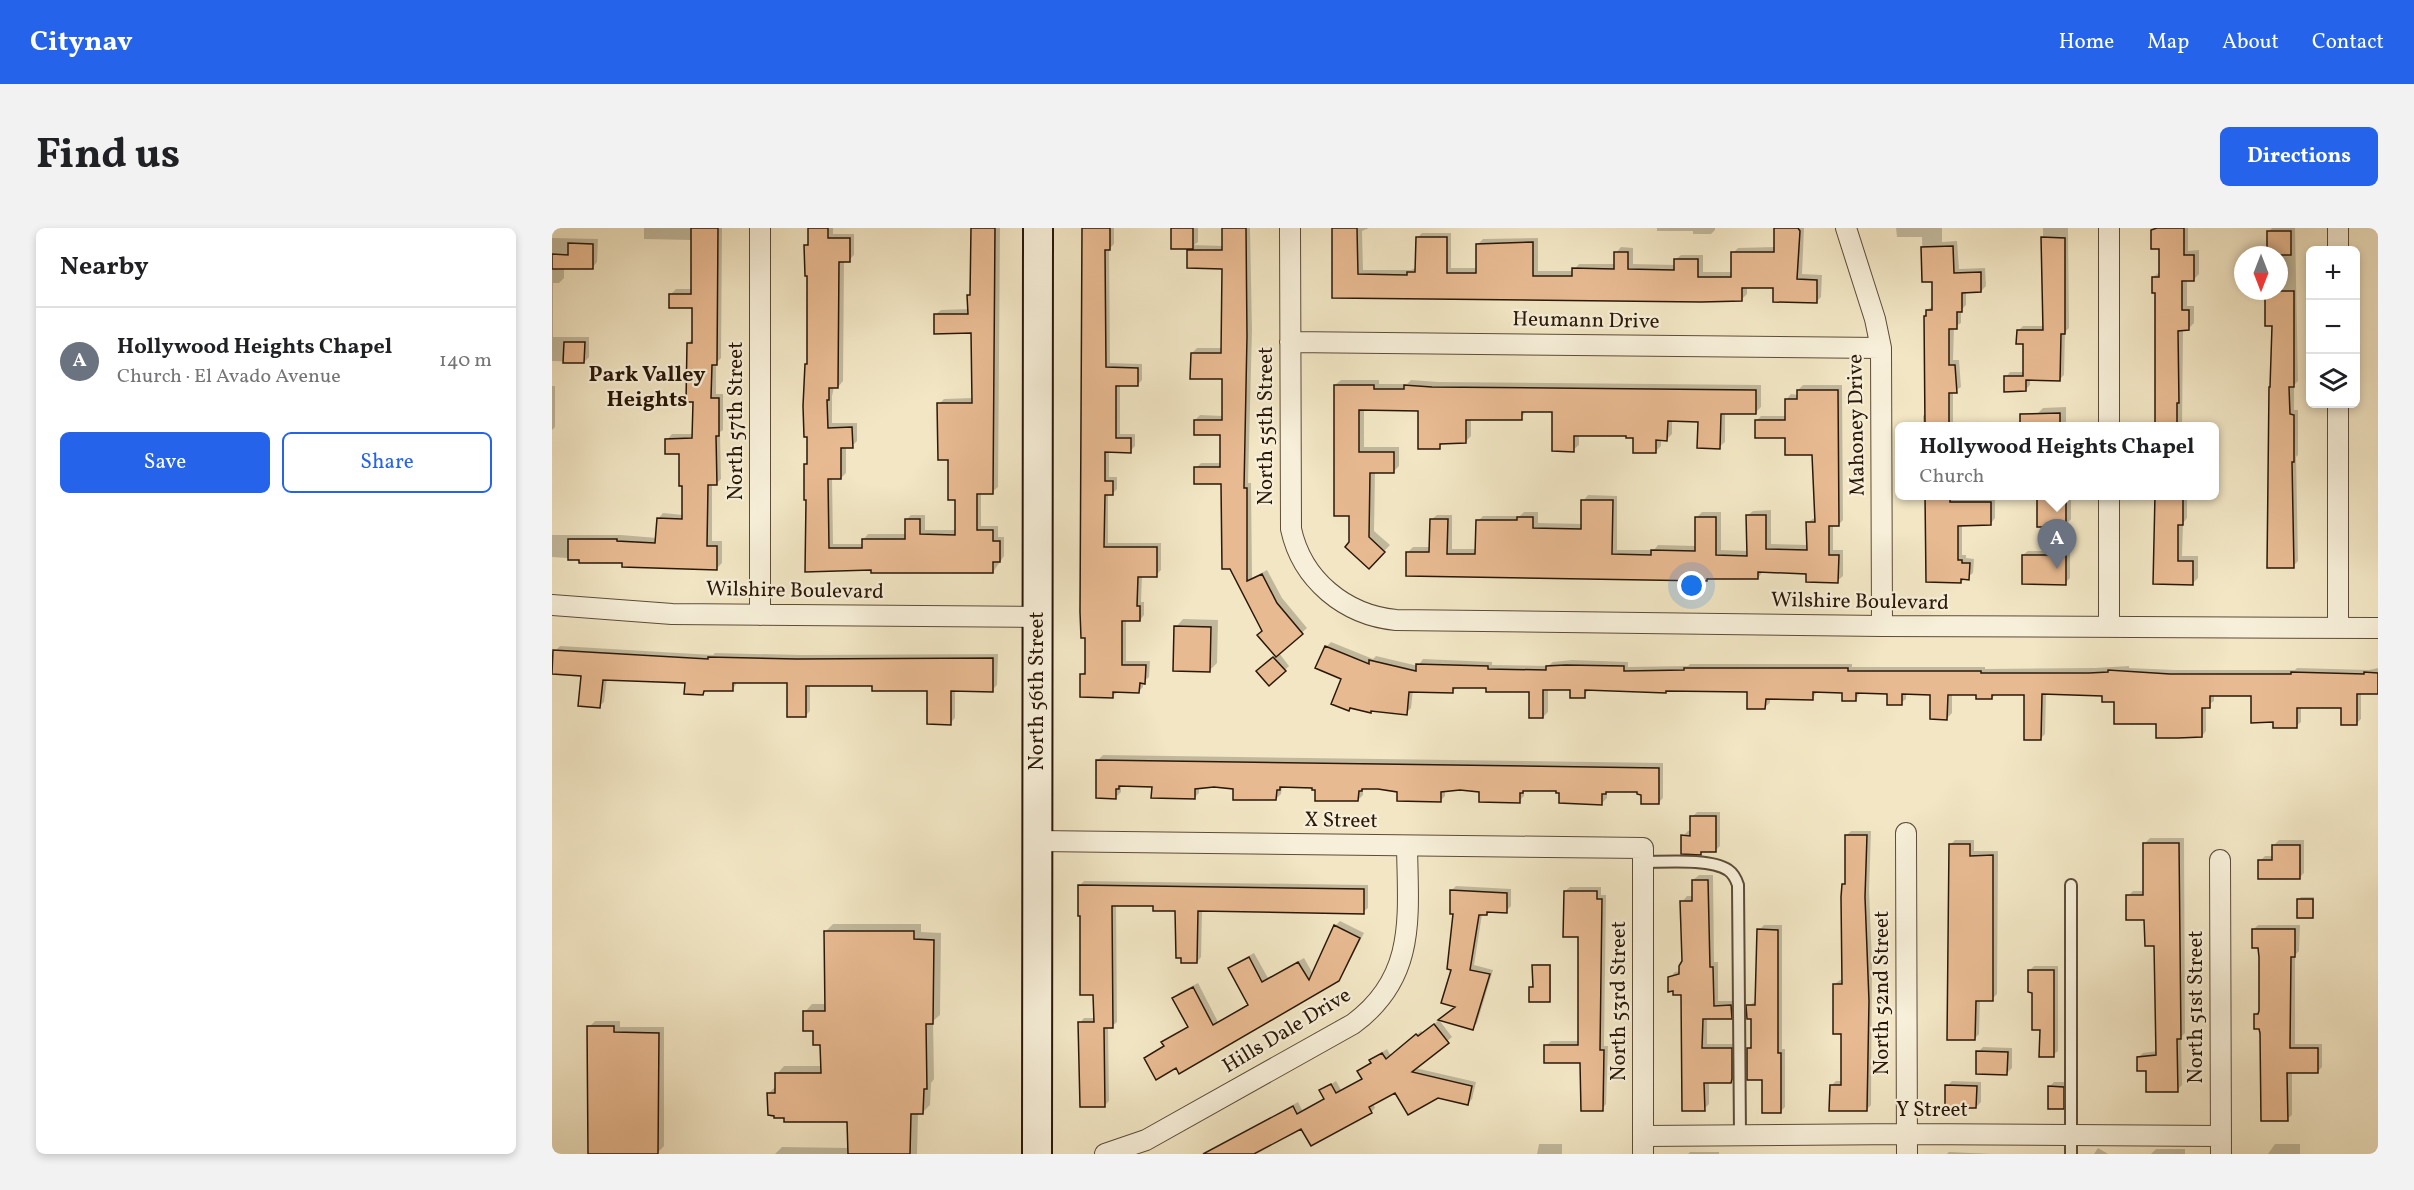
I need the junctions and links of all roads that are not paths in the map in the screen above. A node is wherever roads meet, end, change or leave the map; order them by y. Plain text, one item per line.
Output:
1 (760, 228) edge
2 (1038, 228) edge
3 (1290, 228) edge
4 (1846, 228) edge
5 (2109, 228) edge
6 (2338, 228) edge
7 (2338, 246) edge
8 (1290, 342) junction
9 (1881, 348) junction
10 (2338, 408) edge
11 (2109, 422) edge
12 (2109, 500) edge
13 (1344, 604) joint
14 (552, 605) edge
15 (760, 615) junction
16 (1038, 617) junction
17 (1882, 627) junction
18 (2109, 627) junction
19 (2338, 628) junction
20 (2378, 628) edge
21 (1906, 832) dead end
22 (1037, 841) junction
23 (1407, 846) junction
24 (1643, 855) junction
25 (2220, 860) dead end
26 (2071, 885) dead end
27 (1907, 1134) junction
28 (1740, 1135) junction
29 (1643, 1145) edge
30 (2071, 1145) edge
31 (2221, 1145) edge
32 (1037, 1154) edge
33 (1105, 1154) edge
34 (1907, 1154) edge

1 - 15 street, North 57th Street
2 - 16 main road, North 56th Street
3 - 8 street, North 55th Street
4 - 9 street, Mahoney Drive
5 - 11 street
6 - 7 street
8 - 9 street, Heumann Drive
8 - 13 street, North 55th Street
9 - 17 street, Mahoney Drive
10 - 19 street
12 - 18 street
13 - 17 street, Wilshire Boulevard
14 - 15 street, Wilshire Boulevard
15 - 16 street, Wilshire Boulevard
16 - 22 main road, North 56th Street
17 - 18 street, Wilshire Boulevard
18 - 19 street, Wilshire Boulevard
19 - 20 street, Wilshire Boulevard
21 - 27 street, North 52nd Street
22 - 23 street, X Street
22 - 32 main road, North 56th Street
23 - 24 street, X Street
23 - 33 street, Hills Dale Drive
24 - 28 lane
24 - 29 street, North 53rd Street
25 - 31 street, North 51st Street
26 - 30 lane
27 - 28 street, Y Street
27 - 30 street, Y Street
27 - 34 street, North 52nd Street
28 - 29 street, Y Street
30 - 31 street, Y Street

